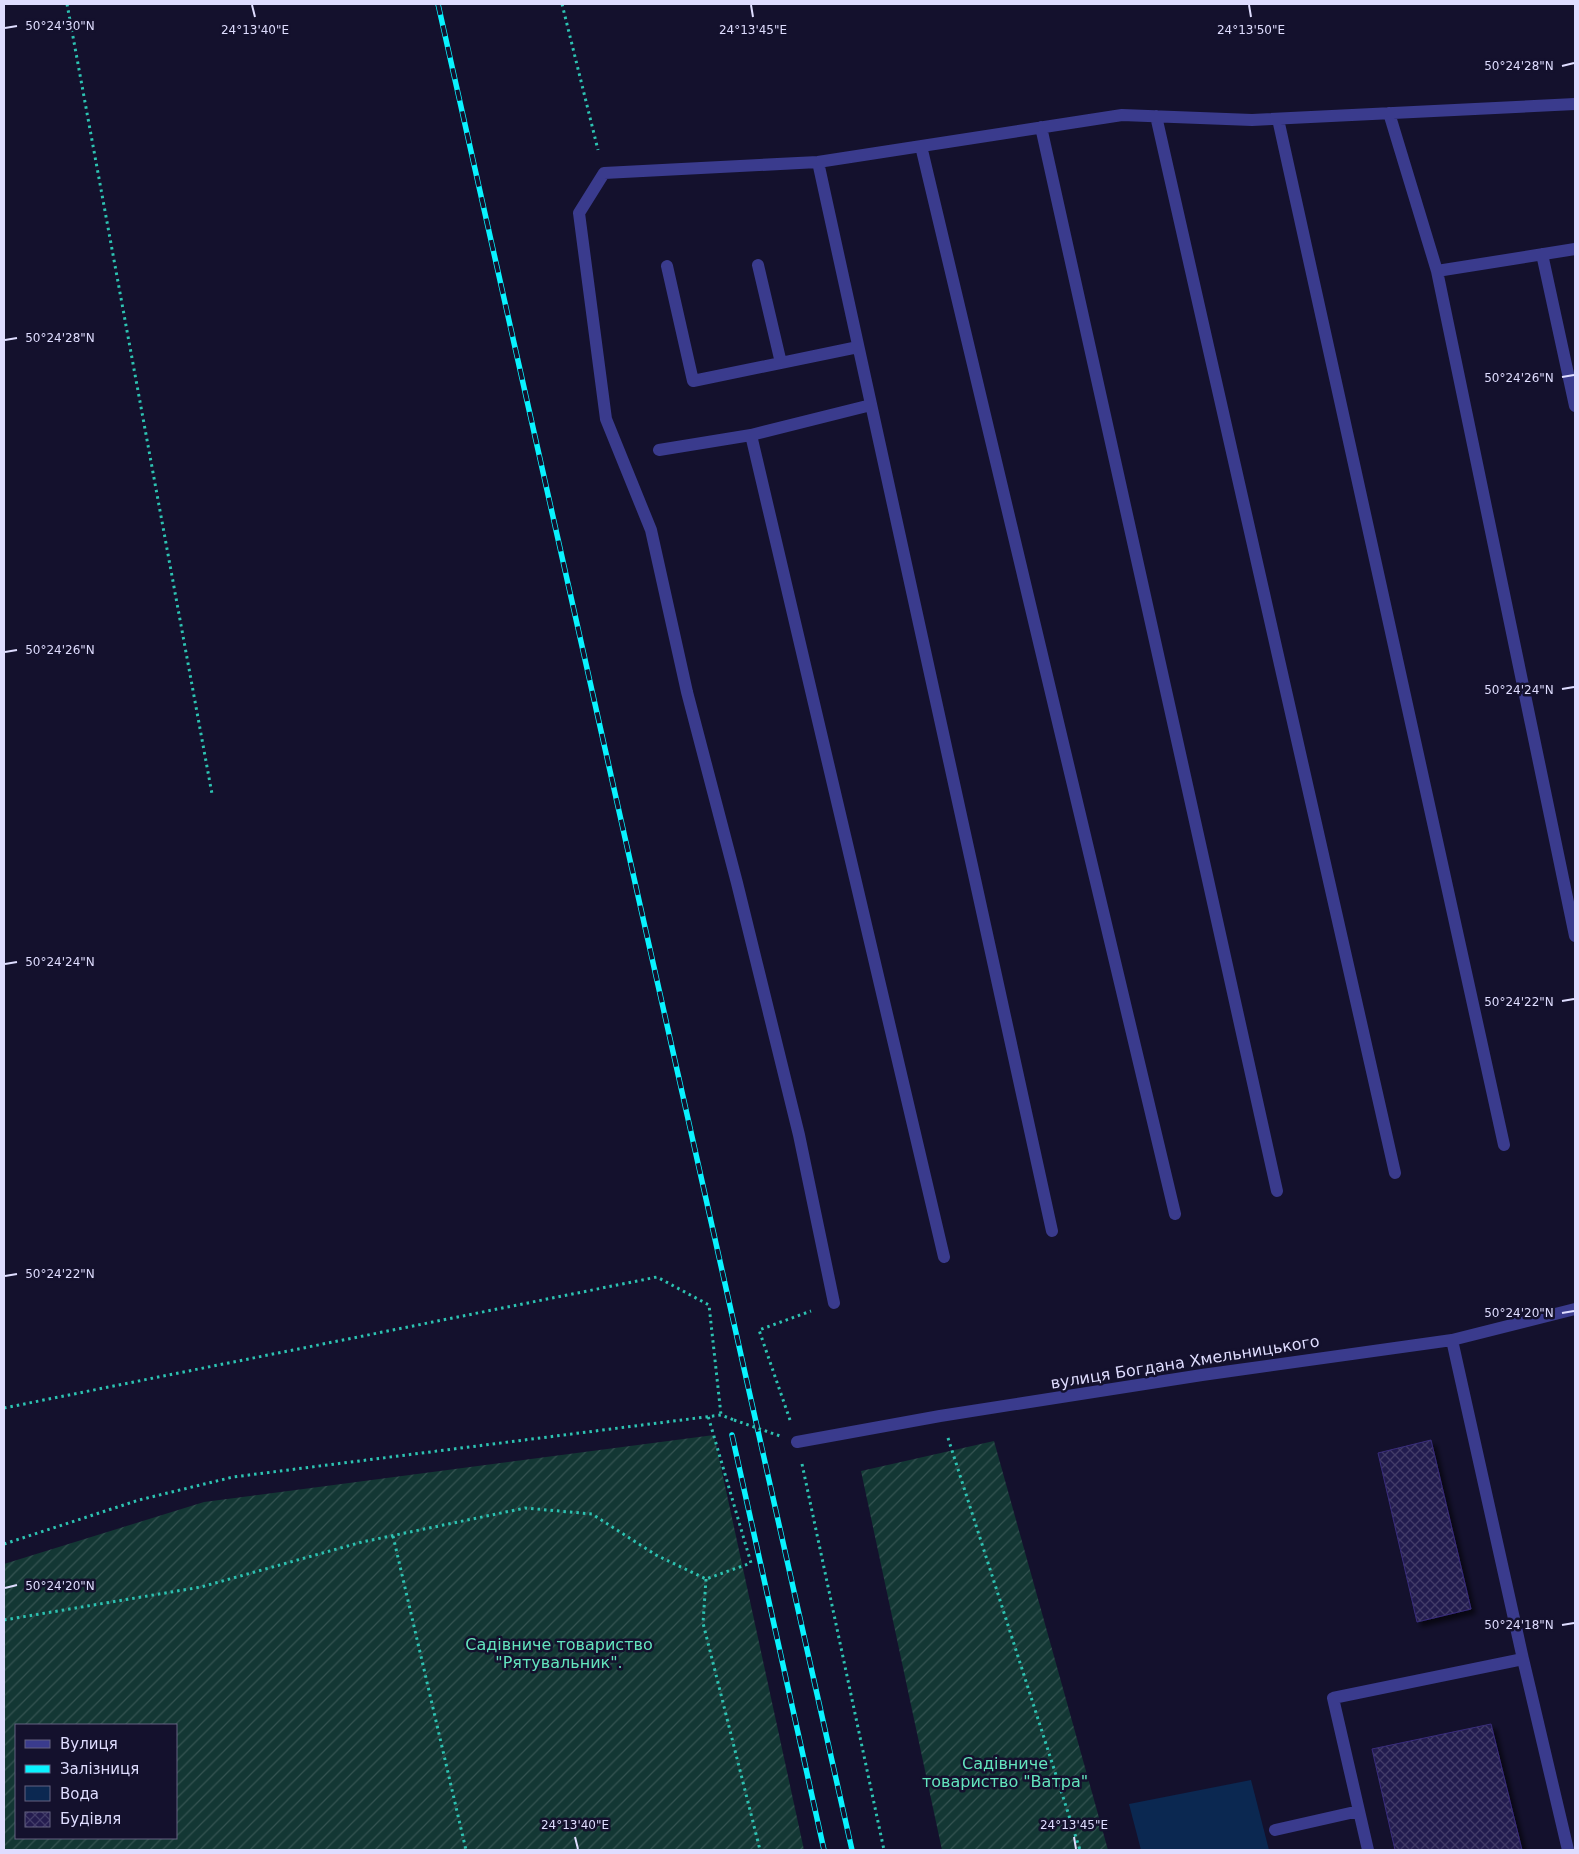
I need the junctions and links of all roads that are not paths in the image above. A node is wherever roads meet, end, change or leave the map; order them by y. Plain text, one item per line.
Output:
1 (1575, 104) edge
2 (1390, 113) junction
3 (1156, 116) junction
4 (1278, 119) junction
5 (1042, 127) junction
6 (921, 146) junction
7 (818, 162) junction
8 (1575, 249) edge
9 (1542, 254) junction
10 (758, 265) dead end
11 (667, 266) dead end
12 (1437, 271) junction
13 (858, 347) junction
14 (781, 363) junction
15 (871, 405) junction
16 (1575, 406) edge
17 (751, 435) junction
18 (659, 450) dead end
19 (1575, 936) edge
20 (1504, 1145) dead end
21 (1396, 1173) dead end
22 (1278, 1191) dead end
23 (1175, 1214) dead end
24 (1052, 1231) dead end
25 (944, 1257) dead end
26 (834, 1302) road end
27 (1575, 1309) edge
28 (1452, 1340) junction
29 (797, 1442) road end
30 (1523, 1659) junction
31 (1359, 1811) junction
32 (1275, 1830) dead end
33 (1368, 1850) edge
34 (1568, 1850) edge

1 - 2 lane
2 - 4 lane
2 - 12 lane
3 - 4 lane
3 - 5 lane
3 - 21 lane
4 - 20 lane
5 - 6 lane
5 - 22 lane
6 - 7 lane
6 - 23 lane
7 - 13 lane
7 - 26 lane
8 - 9 lane
9 - 12 lane
9 - 16 lane
10 - 14 lane
11 - 14 lane
12 - 19 lane
13 - 14 lane
13 - 15 lane
15 - 17 lane
15 - 24 lane
17 - 18 lane
17 - 25 lane
27 - 28 lane, вулиця Богдана Хмельницького
28 - 29 lane, вулиця Богдана Хмельницького
28 - 30 lane
30 - 31 lane
30 - 34 lane
31 - 32 lane
31 - 33 lane

